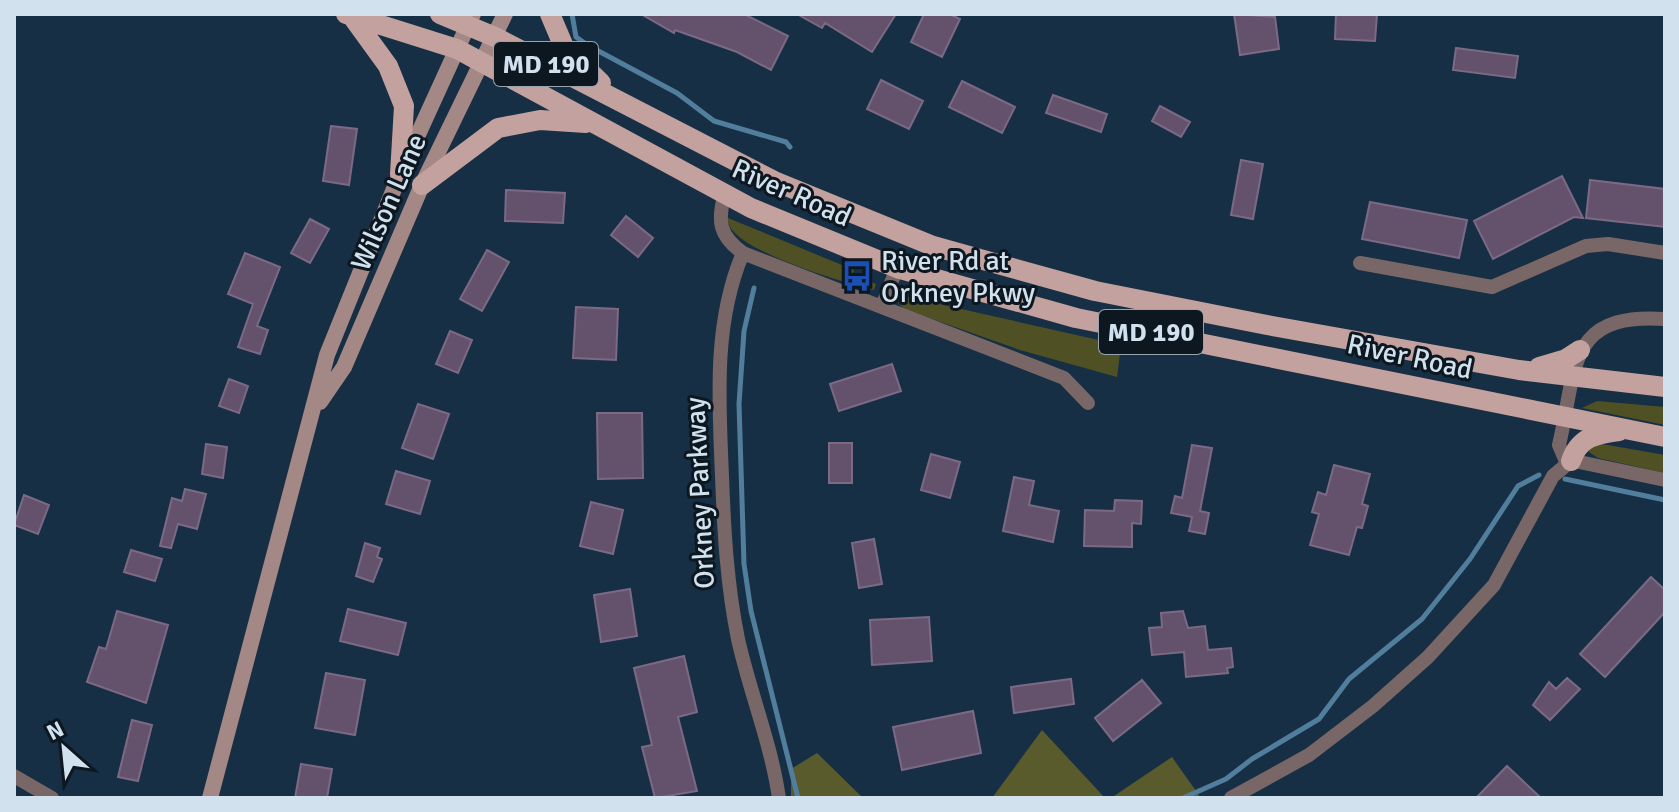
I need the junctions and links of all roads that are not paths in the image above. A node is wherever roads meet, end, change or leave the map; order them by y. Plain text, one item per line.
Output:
1 (440, 14) edge
2 (505, 14) edge
3 (550, 14) edge
4 (348, 15) edge
5 (470, 19) edge
6 (495, 37) junction
7 (457, 49) junction
8 (481, 63) junction
9 (625, 104) junction
10 (595, 123) junction
11 (400, 174) junction
12 (422, 185) junction
13 (725, 193) junction
14 (743, 253) junction
15 (1665, 253) edge
16 (1360, 263) dead end
17 (897, 268) junction
18 (882, 306) junction
19 (1665, 319) edge
20 (1580, 350) junction
21 (1519, 370) junction
22 (1574, 375) junction
23 (1665, 387) edge
24 (1088, 403) dead end
25 (315, 410) junction
26 (1566, 416) junction
27 (1631, 430) junction
28 (1665, 437) edge
29 (1571, 461) junction
30 (1665, 480) edge
31 (14, 776) edge
32 (52, 798) edge
33 (210, 798) edge
34 (779, 798) edge
35 (1231, 798) edge

1 - 5 main road, River Road / MD 190
2 - 6 main road, Wilson Lane
3 - 9 main road
4 - 7 main road, River Road / MD 190
4 - 11 main road
5 - 6 main road, River Road / MD 190
5 - 7 main road, Wilson Lane
6 - 8 main road, Wilson Lane
6 - 9 main road, River Road / MD 190
7 - 8 main road, River Road / MD 190
7 - 11 main road, Wilson Lane
8 - 10 main road, River Road / MD 190
8 - 12 main road, Wilson Lane
9 - 21 main road, River Road / MD 190
10 - 12 main road
10 - 13 main road, River Road / MD 190
11 - 25 main road, Wilson Lane
12 - 25 main road, Wilson Lane
13 - 14 street
13 - 17 main road, River Road / MD 190
14 - 18 street
14 - 34 street, Orkney Parkway
15 - 16 street
17 - 18 street
17 - 26 main road, River Road / MD 190
18 - 24 street
19 - 20 street
20 - 21 main road
20 - 22 street
21 - 22 main road, River Road / MD 190
22 - 23 main road, River Road / MD 190
22 - 26 street
25 - 33 main road, Wilson Lane
26 - 27 main road, River Road / MD 190
26 - 29 street
27 - 28 main road, River Road / MD 190
27 - 29 main road
29 - 30 street
29 - 35 street
31 - 32 street

